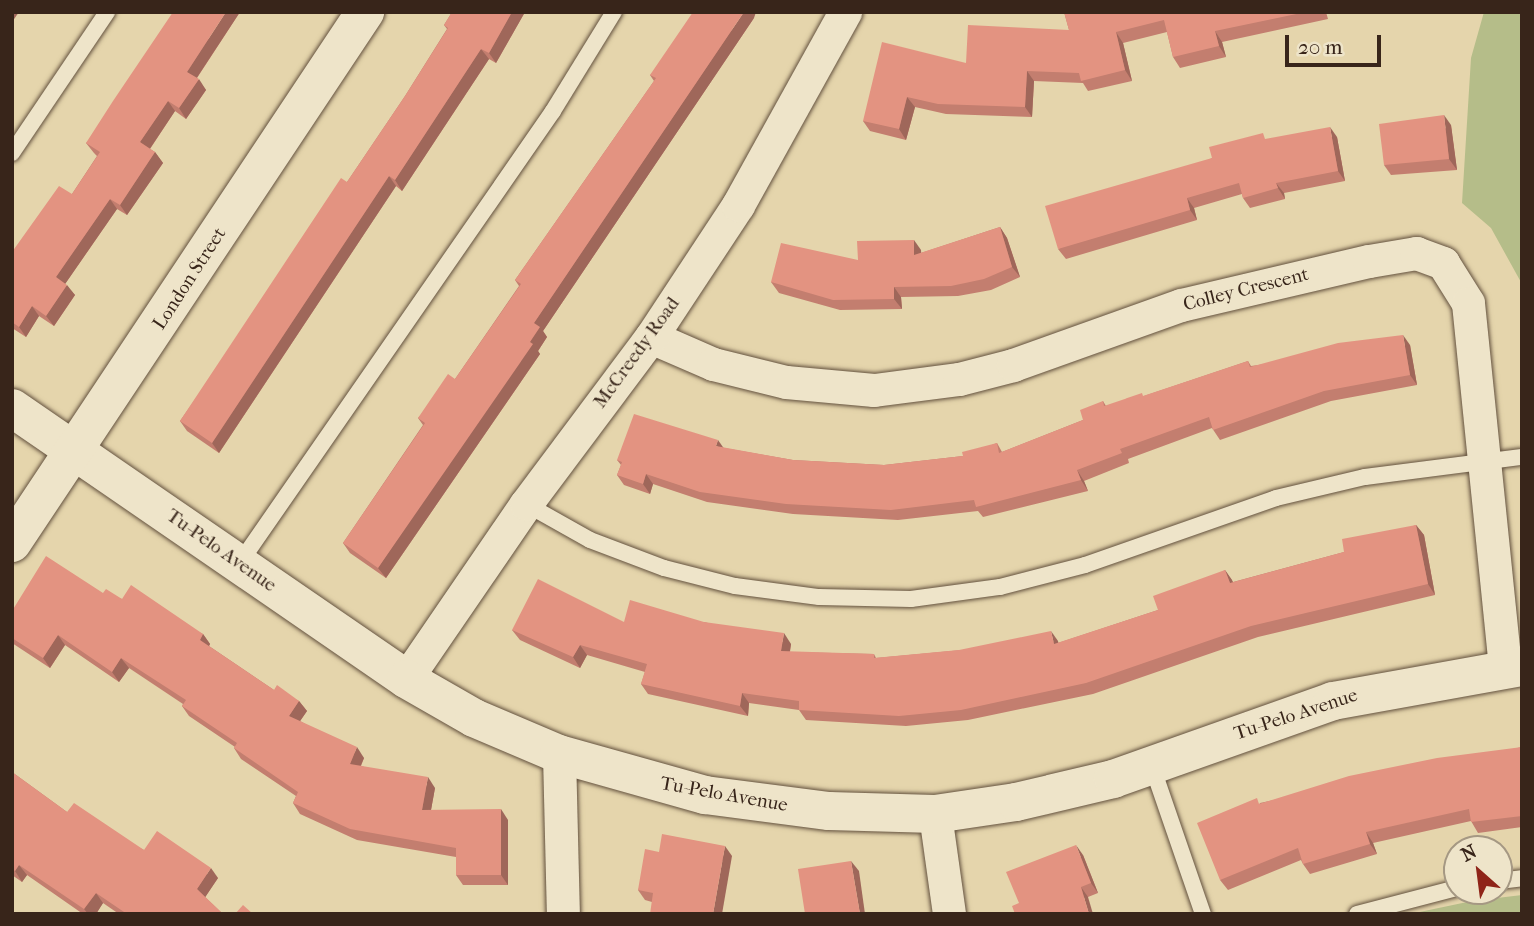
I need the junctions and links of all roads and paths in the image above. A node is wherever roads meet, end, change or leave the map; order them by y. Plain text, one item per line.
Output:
1 (107, 12) edge
2 (365, 12) edge
3 (614, 12) edge
4 (845, 12) edge
5 (12, 153) edge
6 (651, 337) junction
7 (12, 408) edge
8 (77, 451) junction
9 (1522, 457) edge
10 (1481, 461) junction
11 (526, 504) junction
12 (12, 543) edge
13 (239, 564) junction
14 (1513, 668) edge
15 (406, 679) junction
16 (559, 754) junction
17 (1152, 766) junction
18 (935, 814) junction
19 (1443, 892) edge
20 (563, 914) edge
21 (949, 914) edge
22 (1203, 914) edge
23 (1357, 914) edge

1 - 5 lane
2 - 8 street, London Street
3 - 13 lane
4 - 6 street, McCreedy Road
6 - 10 street, Colley Crescent
6 - 11 street, McCreedy Road
7 - 8 street, Tu-Pelo Avenue
8 - 12 street, London Street
8 - 13 street, Tu-Pelo Avenue
9 - 10 lane
10 - 11 lane
10 - 14 street, Colley Crescent
11 - 15 street, McCreedy Road
13 - 15 street, Tu-Pelo Avenue
14 - 17 street, Tu-Pelo Avenue
15 - 16 street, Tu-Pelo Avenue
16 - 18 street, Tu-Pelo Avenue
16 - 20 street
17 - 18 street, Tu-Pelo Avenue
17 - 22 lane
18 - 21 street
19 - 23 lane

